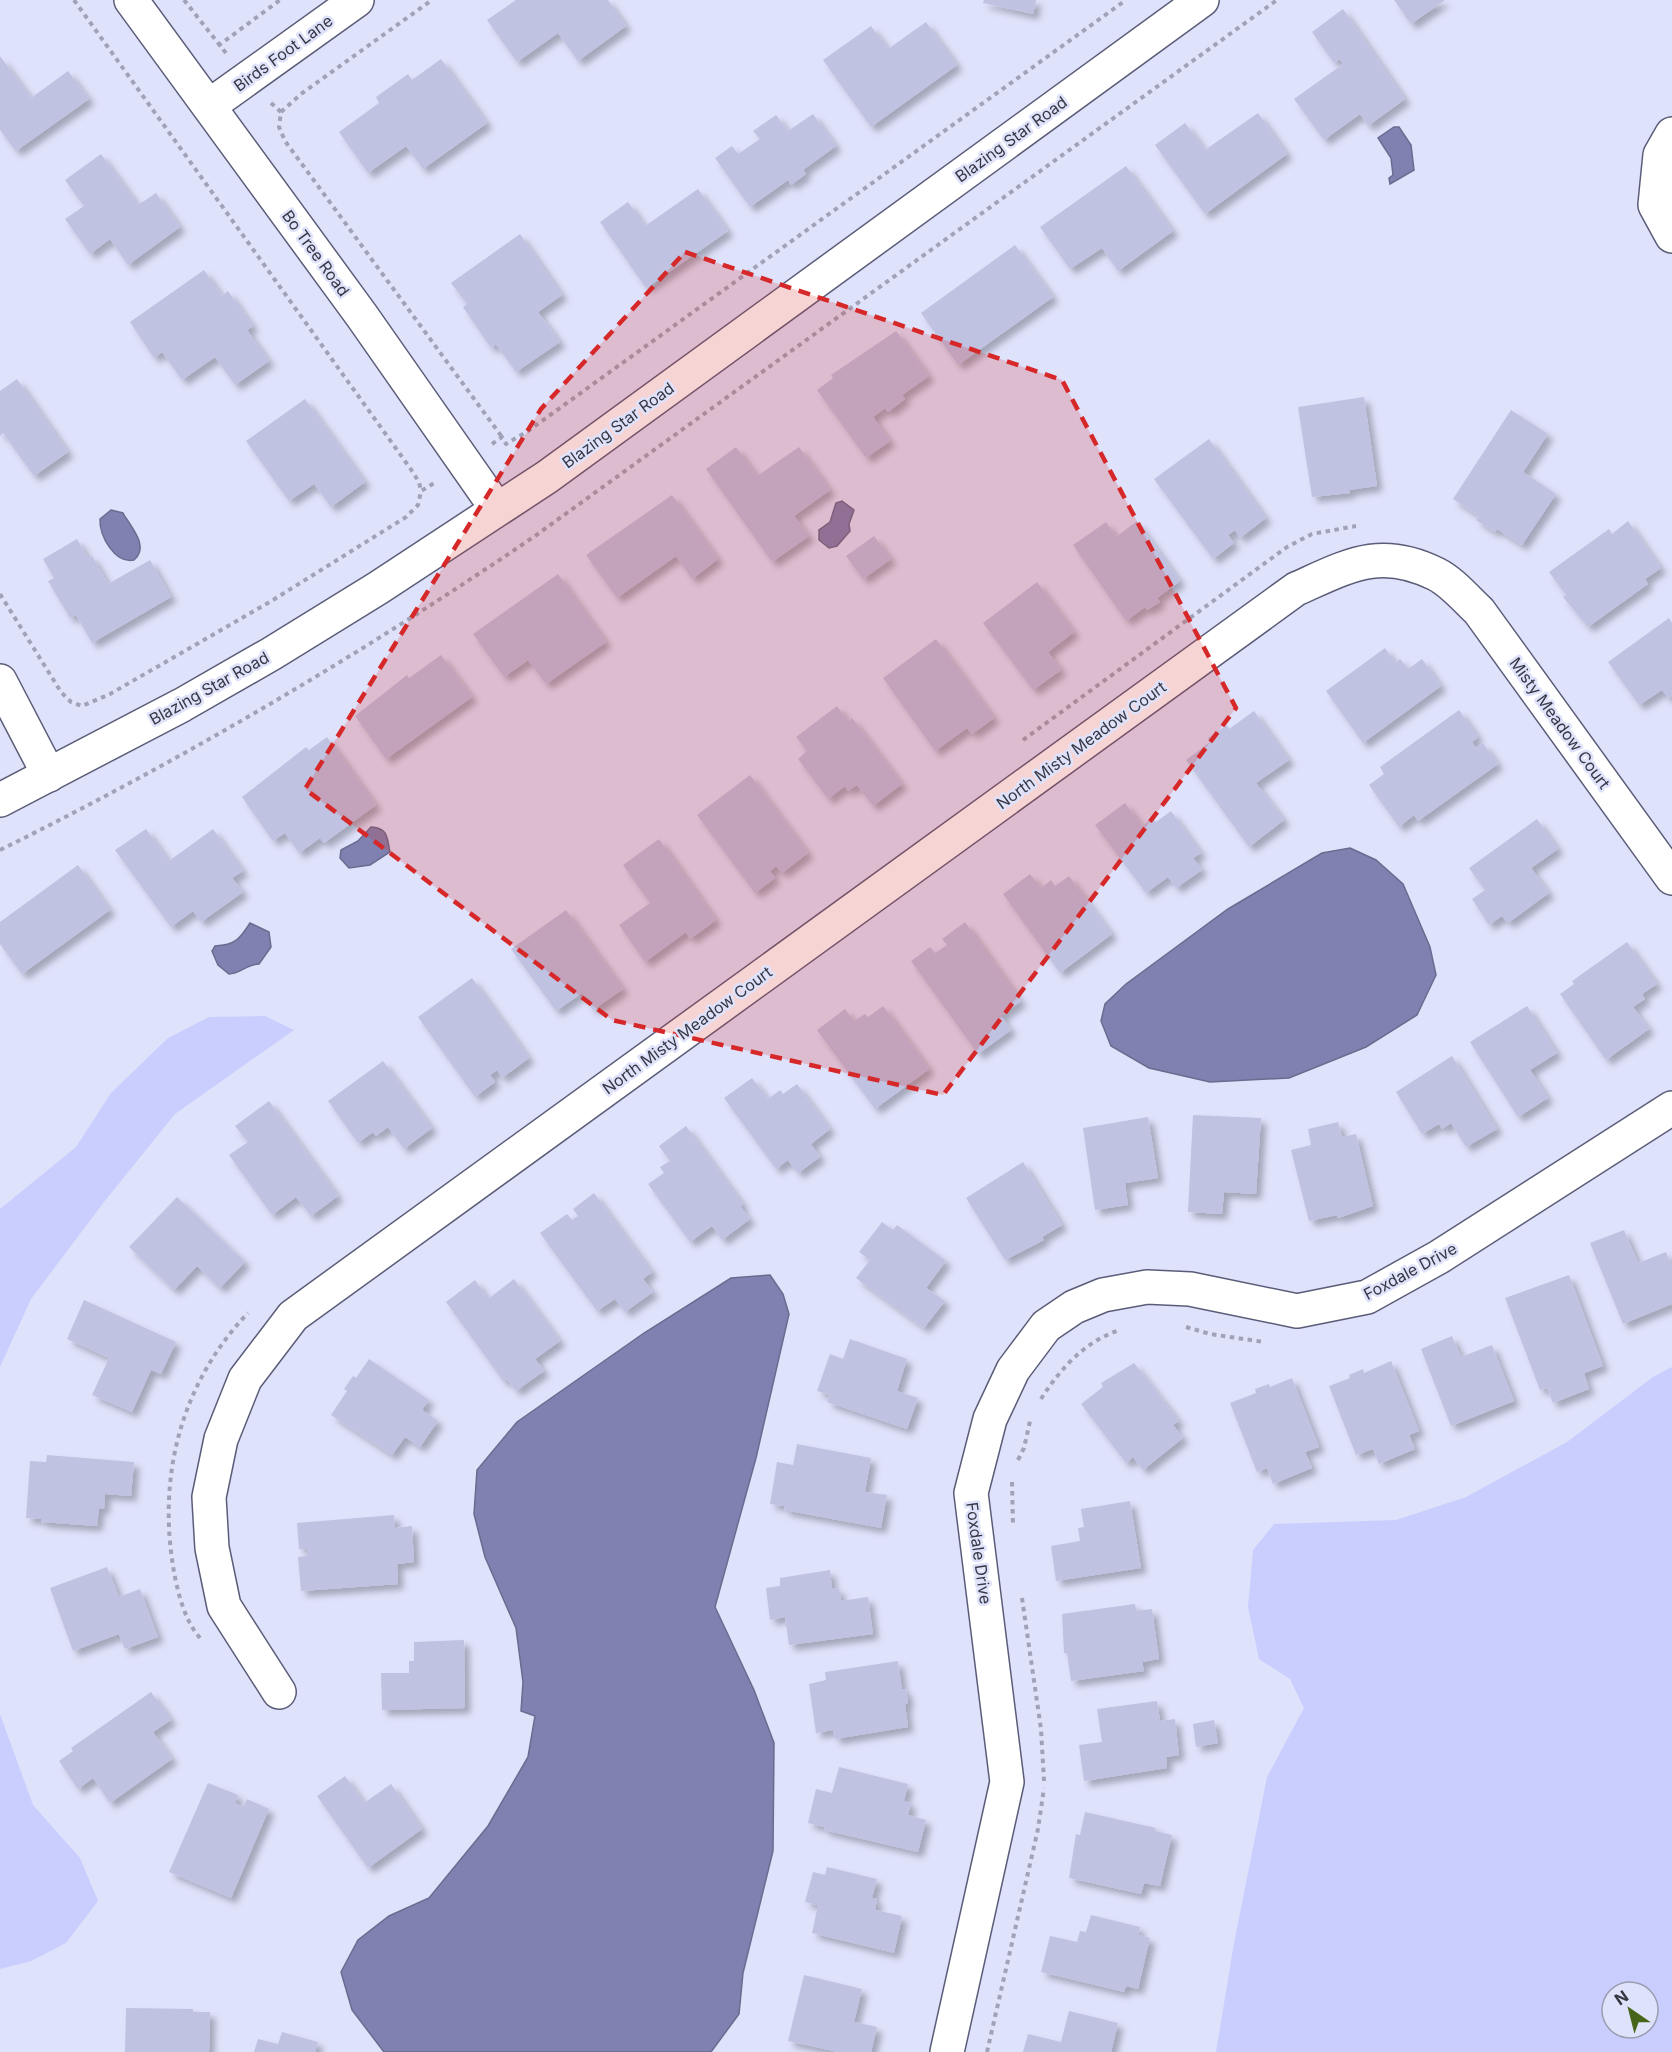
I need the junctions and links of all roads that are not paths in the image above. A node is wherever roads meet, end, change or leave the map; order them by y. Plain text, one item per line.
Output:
1 (131, 0) edge
2 (357, 0) edge
3 (1202, 0) edge
4 (209, 106) junction
5 (1672, 134) edge
6 (1672, 236) edge
7 (497, 509) junction
8 (1438, 575) joint
9 (0, 681) edge
10 (49, 775) junction
11 (0, 800) edge
12 (1672, 878) edge
13 (1672, 1108) edge
14 (279, 1692) dead end
15 (947, 2052) edge

1 - 4 street, Bo Tree Road
2 - 4 street, Birds Foot Lane
3 - 7 street, Blazing Star Road
4 - 7 street, Bo Tree Road
5 - 6 street
7 - 10 street, Blazing Star Road
8 - 12 street, Misty Meadow Court
8 - 14 street, North Misty Meadow Court
9 - 10 street
10 - 11 street, Blazing Star Road
13 - 15 street, Foxdale Drive

